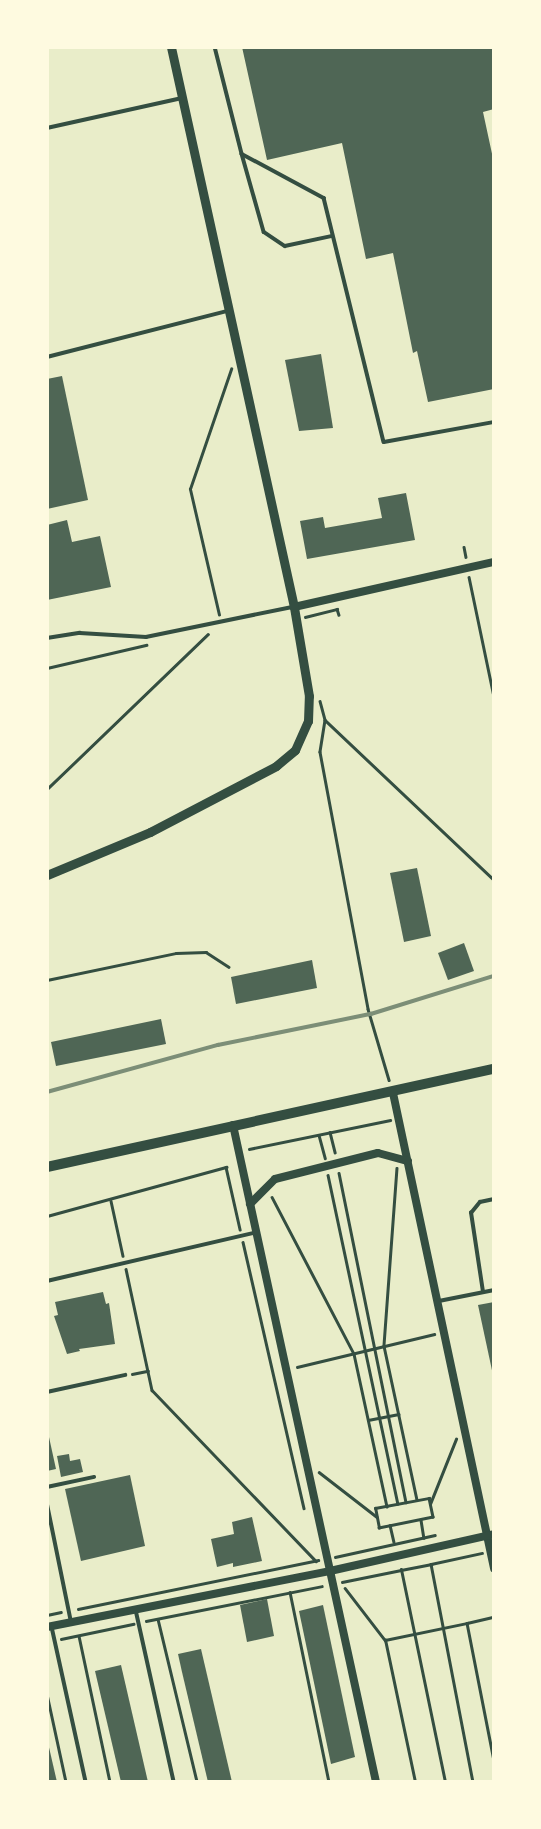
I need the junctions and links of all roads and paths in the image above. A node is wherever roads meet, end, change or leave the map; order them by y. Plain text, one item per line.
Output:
1 (171, 47) edge
2 (215, 47) edge
3 (183, 98) junction
4 (47, 128) edge
5 (242, 154) junction
6 (332, 236) junction
7 (231, 311) junction
8 (239, 347) junction
9 (47, 357) edge
10 (494, 422) edge
11 (464, 547) dead end
12 (494, 562) edge
13 (468, 568) junction
14 (297, 607) junction
15 (340, 615) dead end
16 (302, 618) junction
17 (221, 622) junction
18 (303, 623) dead end
19 (156, 635) junction
20 (47, 638) edge
21 (47, 668) edge
22 (319, 695) dead end
23 (494, 698) edge
24 (325, 720) junction
25 (47, 789) edge
26 (47, 875) edge
27 (494, 880) edge
28 (229, 967) dead end
29 (47, 980) edge
30 (494, 1069) edge
31 (393, 1093) junction
32 (399, 1118) junction
33 (233, 1125) junction
34 (330, 1132) junction
35 (319, 1135) junction
36 (239, 1152) junction
37 (397, 1158) junction
38 (408, 1161) junction
39 (337, 1163) junction
40 (327, 1166) junction
41 (47, 1167) edge
42 (267, 1187) junction
43 (494, 1199) edge
44 (111, 1201) junction
45 (250, 1204) junction
46 (47, 1216) edge
47 (256, 1232) junction
48 (242, 1236) junction
49 (125, 1263) junction
50 (47, 1281) edge
51 (494, 1290) edge
52 (483, 1292) junction
53 (437, 1301) junction
54 (444, 1331) junction
55 (384, 1346) junction
56 (374, 1349) junction
57 (366, 1351) junction
58 (354, 1353) junction
59 (287, 1370) dead end
60 (148, 1371) junction
61 (125, 1376) joint
62 (47, 1392) edge
63 (398, 1414) junction
64 (368, 1420) junction
65 (463, 1420) junction
66 (306, 1461) junction
67 (94, 1477) dead end
68 (47, 1487) edge
69 (416, 1500) junction
70 (47, 1502) edge
71 (406, 1502) junction
72 (398, 1504) junction
73 (430, 1504) junction
74 (387, 1506) junction
75 (305, 1513) dead end
76 (376, 1517) junction
77 (420, 1520) junction
78 (390, 1525) junction
79 (437, 1535) dead end
80 (490, 1535) edge
81 (424, 1538) junction
82 (395, 1544) junction
83 (314, 1549) dead end
84 (490, 1551) junction
85 (317, 1562) junction
86 (431, 1564) junction
87 (494, 1568) edge
88 (401, 1570) junction
89 (330, 1571) junction
90 (337, 1583) junction
91 (290, 1592) junction
92 (136, 1608) junction
93 (69, 1610) junction
94 (47, 1615) edge
95 (494, 1617) edge
96 (158, 1619) junction
97 (71, 1622) junction
98 (139, 1623) junction
99 (467, 1623) junction
100 (50, 1627) edge
101 (443, 1628) junction
102 (414, 1635) junction
103 (79, 1636) junction
104 (55, 1640) junction
105 (385, 1640) junction
106 (47, 1694) edge
107 (494, 1761) edge
108 (66, 1782) edge
109 (86, 1782) edge
110 (110, 1782) edge
111 (174, 1782) edge
112 (197, 1782) edge
113 (329, 1782) edge
114 (376, 1782) edge
115 (415, 1782) edge
116 (445, 1782) edge
117 (473, 1782) edge

1 - 3 main road
2 - 5 lane
3 - 4 lane
3 - 7 main road
5 - 6 lane
5 - 6 lane
6 - 10 lane
7 - 8 main road
7 - 9 lane
8 - 14 main road
8 - 17 path
11 - 13 path
12 - 13 street
13 - 14 street
13 - 23 path
14 - 16 path
14 - 17 lane
14 - 26 main road
15 - 16 path
16 - 18 path
17 - 19 lane
17 - 25 path
19 - 20 lane
19 - 21 path
22 - 24 path
24 - 27 path
24 - 31 path
28 - 29 path
30 - 31 main road
31 - 32 street
31 - 33 main road
32 - 34 path
32 - 38 street
33 - 36 street
33 - 41 main road
34 - 35 path
34 - 39 path
35 - 36 path
35 - 40 path
36 - 45 street
37 - 38 street
37 - 39 street
37 - 55 path
38 - 53 street
39 - 40 street
39 - 56 path
40 - 42 street
40 - 57 path
42 - 45 street
42 - 58 path
43 - 52 lane
44 - 46 path
44 - 48 path
44 - 49 path
45 - 47 street
47 - 48 lane
47 - 66 street
48 - 49 lane
48 - 75 path
49 - 50 lane
49 - 60 path
51 - 52 lane
52 - 53 lane
53 - 54 street
54 - 55 path
54 - 65 street
55 - 56 path
55 - 63 path
56 - 57 path
56 - 71 path
57 - 58 path
57 - 72 path
58 - 59 path
58 - 64 path
60 - 61 path
60 - 85 path
61 - 62 lane
63 - 64 path
63 - 69 path
64 - 74 path
65 - 73 path
65 - 80 street
66 - 76 path
66 - 89 street
67 - 68 lane
69 - 71 path
69 - 73 path
70 - 93 lane
71 - 72 path
72 - 74 path
73 - 77 path
74 - 76 path
76 - 78 path
77 - 78 path
77 - 81 path
78 - 82 path
79 - 81 path
80 - 84 street
80 - 89 street
81 - 82 path
82 - 85 path
83 - 85 path
84 - 86 path
84 - 87 street
85 - 93 path
86 - 88 path
86 - 101 path
88 - 90 path
88 - 102 path
89 - 90 street
89 - 92 street
90 - 91 path
90 - 105 path
90 - 114 street
91 - 96 path
91 - 113 path
92 - 97 street
92 - 98 lane
93 - 94 path
93 - 97 lane
95 - 99 path
96 - 98 path
96 - 112 path
97 - 100 street
98 - 103 path
98 - 111 lane
99 - 101 path
99 - 107 path
100 - 104 lane
101 - 102 path
101 - 117 path
102 - 105 path
102 - 116 path
103 - 104 path
103 - 110 path
104 - 109 lane
105 - 115 path
106 - 108 path

